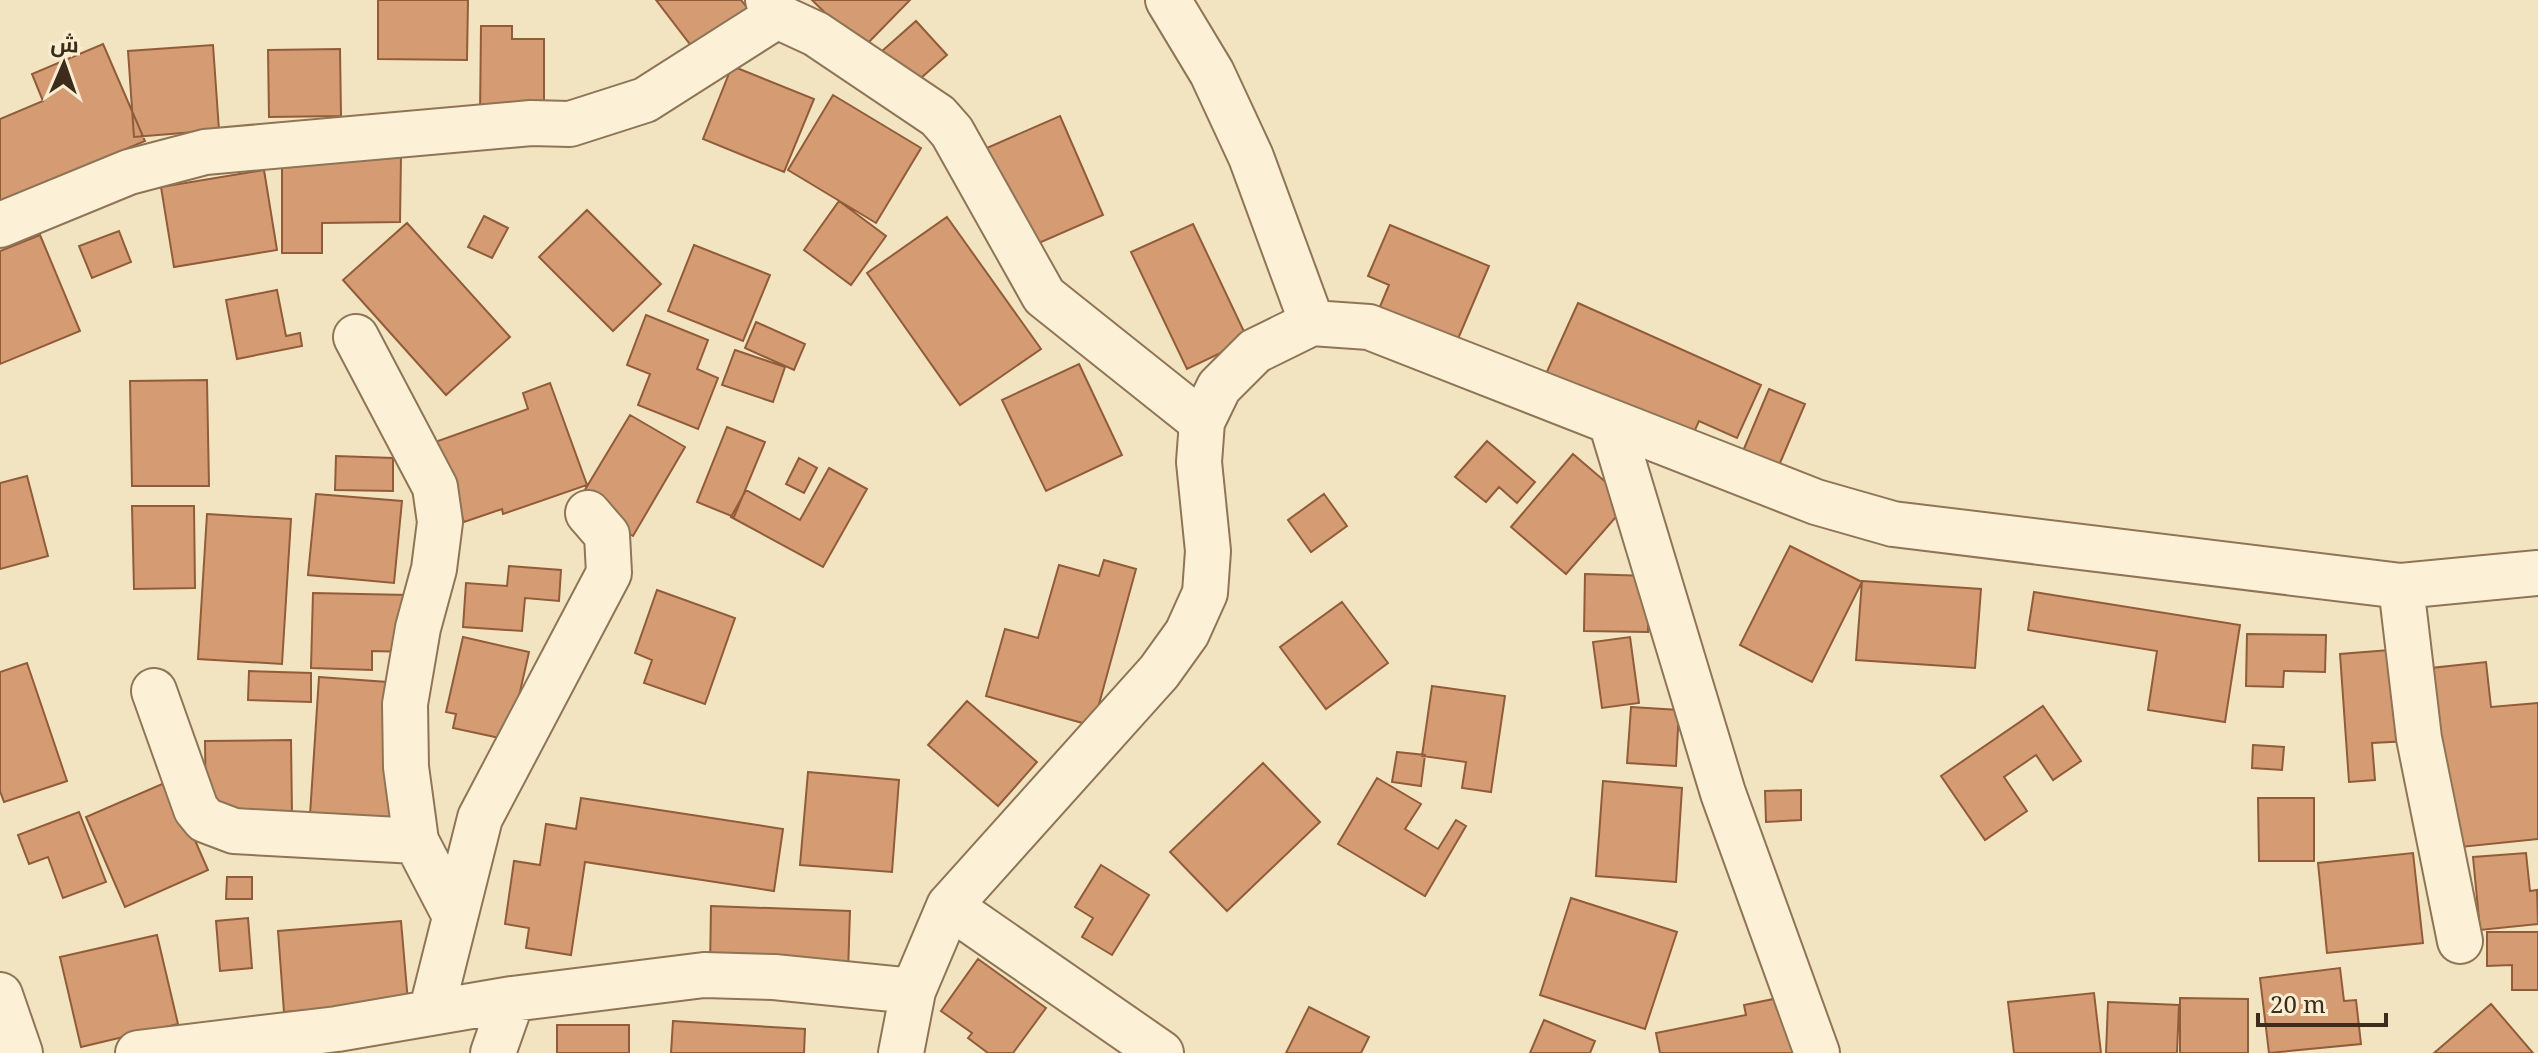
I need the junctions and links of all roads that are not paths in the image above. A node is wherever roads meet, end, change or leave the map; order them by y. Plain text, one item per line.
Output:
1 (1168, 0) edge
2 (772, 8) edge
3 (0, 225) edge
4 (1312, 323) junction
5 (356, 337) dead end
6 (1202, 422) junction
7 (1611, 422) junction
8 (588, 513) dead end
9 (2538, 573) edge
10 (2401, 586) junction
11 (154, 691) dead end
12 (416, 841) junction
13 (949, 906) junction
14 (455, 916) junction
15 (2460, 941) dead end
16 (913, 991) junction
17 (0, 995) edge
18 (512, 999) junction
19 (431, 1013) junction
20 (20, 1053) edge
21 (138, 1053) edge
22 (493, 1053) edge
23 (901, 1053) edge
24 (1161, 1053) edge
25 (1817, 1053) edge

1 - 4 street
2 - 3 street
2 - 6 street
4 - 6 street
4 - 7 street
5 - 12 street
6 - 13 street
7 - 10 street
7 - 25 street
8 - 14 street
9 - 10 street
10 - 15 street
11 - 12 street
12 - 14 street
13 - 16 street
13 - 24 street
14 - 19 street
16 - 18 street
16 - 23 street
17 - 20 street
18 - 19 street
18 - 22 street
19 - 21 street

